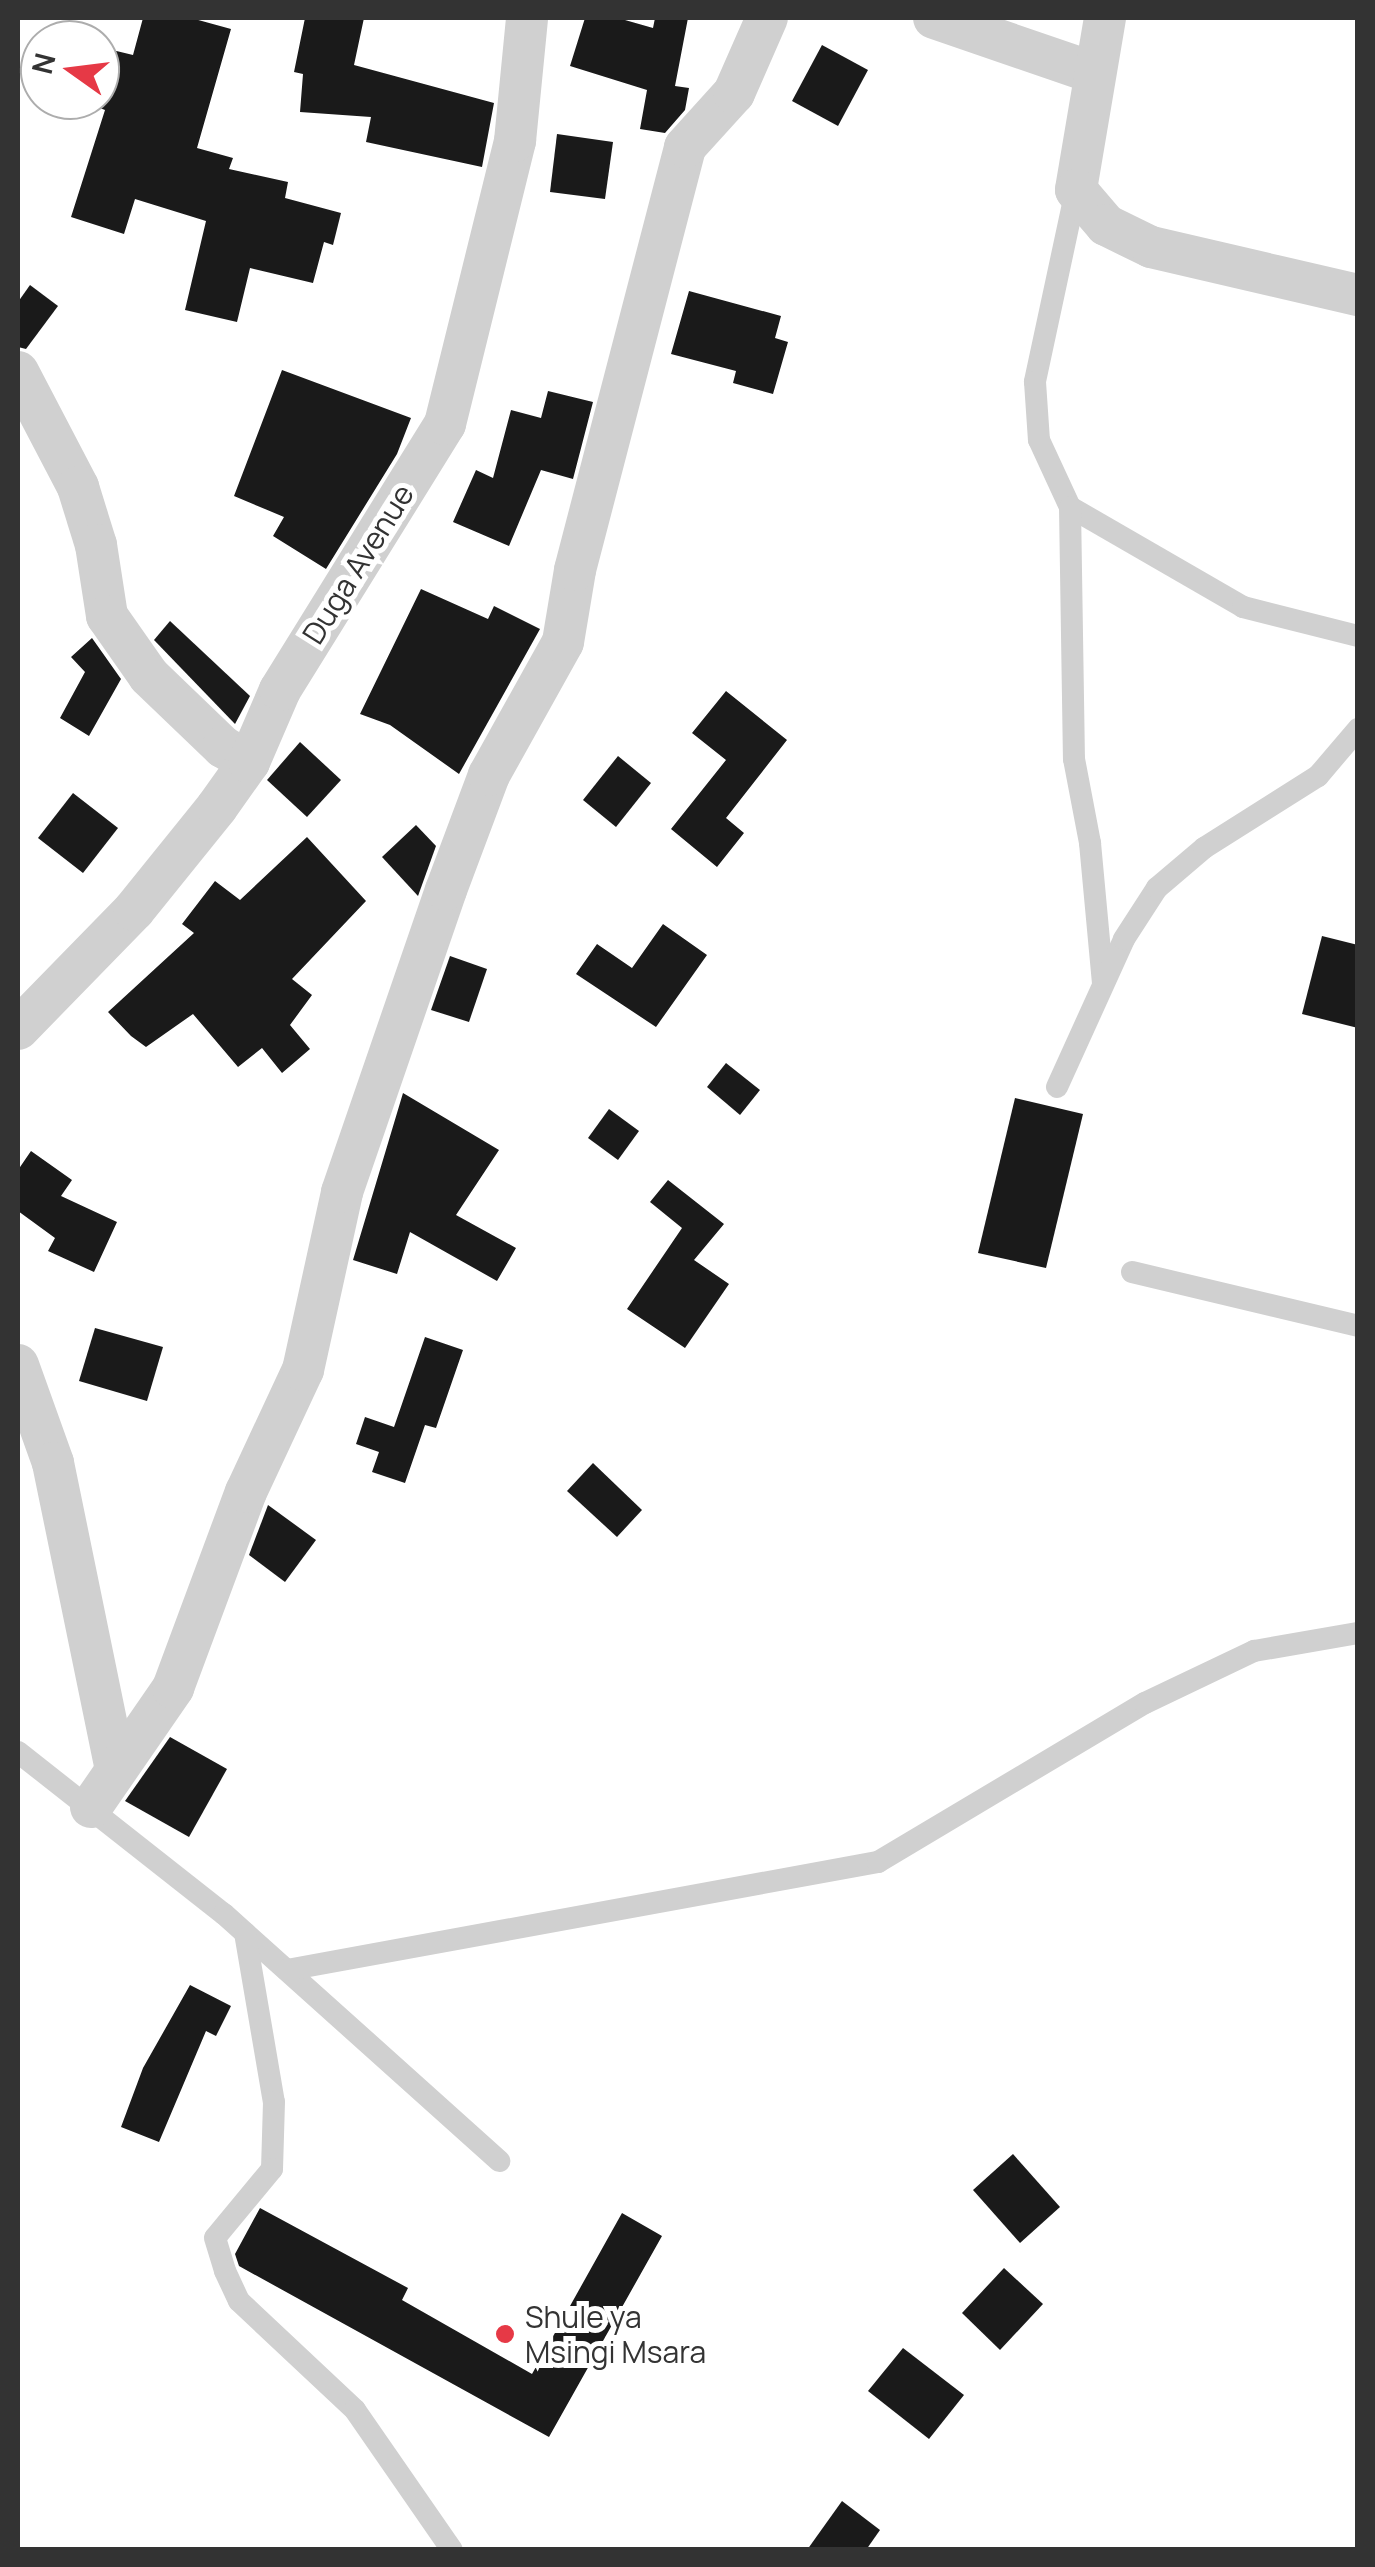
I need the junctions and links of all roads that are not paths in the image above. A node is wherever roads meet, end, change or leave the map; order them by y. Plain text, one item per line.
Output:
1 (527, 18) edge
2 (767, 18) edge
3 (934, 18) edge
4 (1105, 18) edge
5 (1095, 73) junction
6 (1076, 190) junction
7 (1358, 295) edge
8 (18, 372) edge
9 (1070, 507) junction
10 (1358, 636) edge
11 (1358, 730) edge
12 (249, 762) junction
13 (1103, 985) junction
14 (18, 1030) edge
15 (1058, 1087) dead end
16 (1132, 1272) dead end
17 (1358, 1326) edge
18 (18, 1364) edge
19 (1358, 1633) edge
20 (18, 1752) edge
21 (116, 1770) junction
22 (91, 1806) junction
23 (245, 1933) junction
24 (287, 1970) junction
25 (499, 2161) dead end
26 (452, 2550) edge

1 - 12 street, Duga Avenue
2 - 21 street
3 - 5 street
4 - 5 street
5 - 6 street
6 - 7 street
6 - 9 lane
8 - 12 street
9 - 10 lane
9 - 13 lane
11 - 13 lane
12 - 14 street, Duga Avenue
13 - 15 lane
16 - 17 lane
18 - 21 street
19 - 24 lane
20 - 22 lane
21 - 22 street
22 - 23 lane
23 - 24 lane
23 - 26 lane
24 - 25 lane

